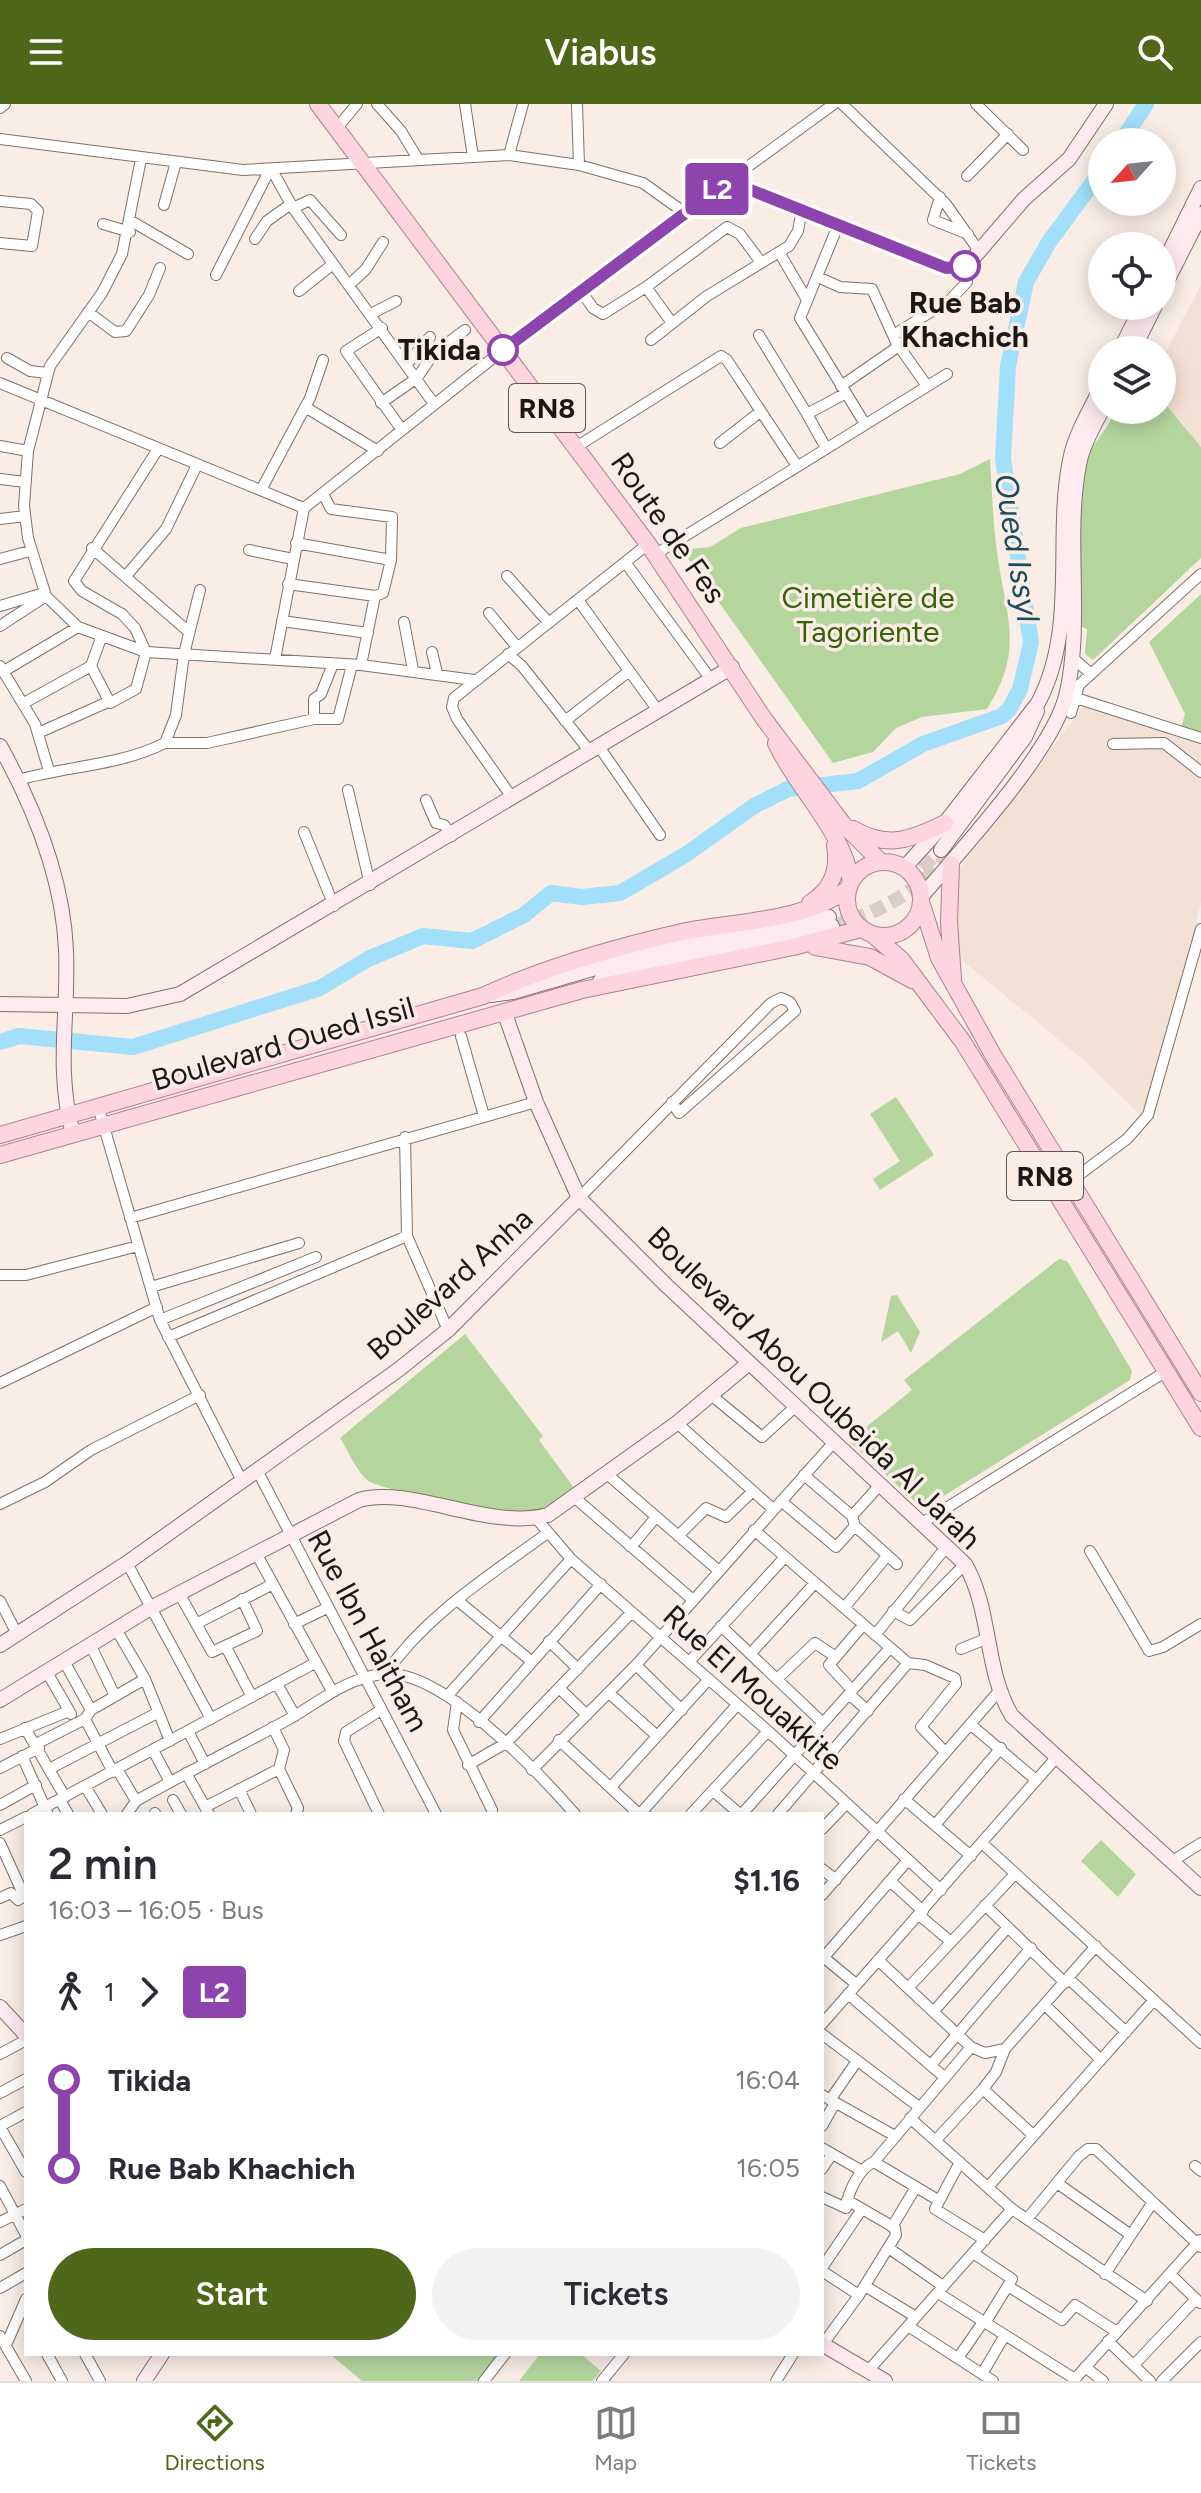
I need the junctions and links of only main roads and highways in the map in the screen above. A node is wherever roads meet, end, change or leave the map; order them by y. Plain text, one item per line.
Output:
1 (318, 104) edge
2 (945, 823) road end
3 (838, 830) junction
4 (946, 858) road end
5 (881, 862) junction
6 (850, 885) junction
7 (921, 900) junction
8 (798, 911) junction
9 (867, 932) junction
10 (793, 947) junction
11 (953, 985) junction
12 (927, 990) junction
13 (0, 1135) edge
14 (0, 1155) edge
15 (1201, 1393) edge
16 (1201, 1428) edge

1 - 3 main road, Route de Fes / RN8
2 - 3 main road
3 - 5 main road, Route de Fes / RN8
3 - 6 main road, Route de Fes / RN8
3 - 8 main road
4 - 11 main road
5 - 6 main road
5 - 7 main road, RN8
6 - 8 main road, Boulevard Oued Issil
6 - 9 main road, RN8
7 - 9 main road
7 - 11 main road, RN8
8 - 13 main road, Boulevard Oued Issil
9 - 10 main road, Boulevard Oued Issil
9 - 12 main road, RN8
10 - 12 main road
10 - 14 main road, Boulevard Oued Issil
11 - 15 main road, RN8
12 - 16 main road, RN8

